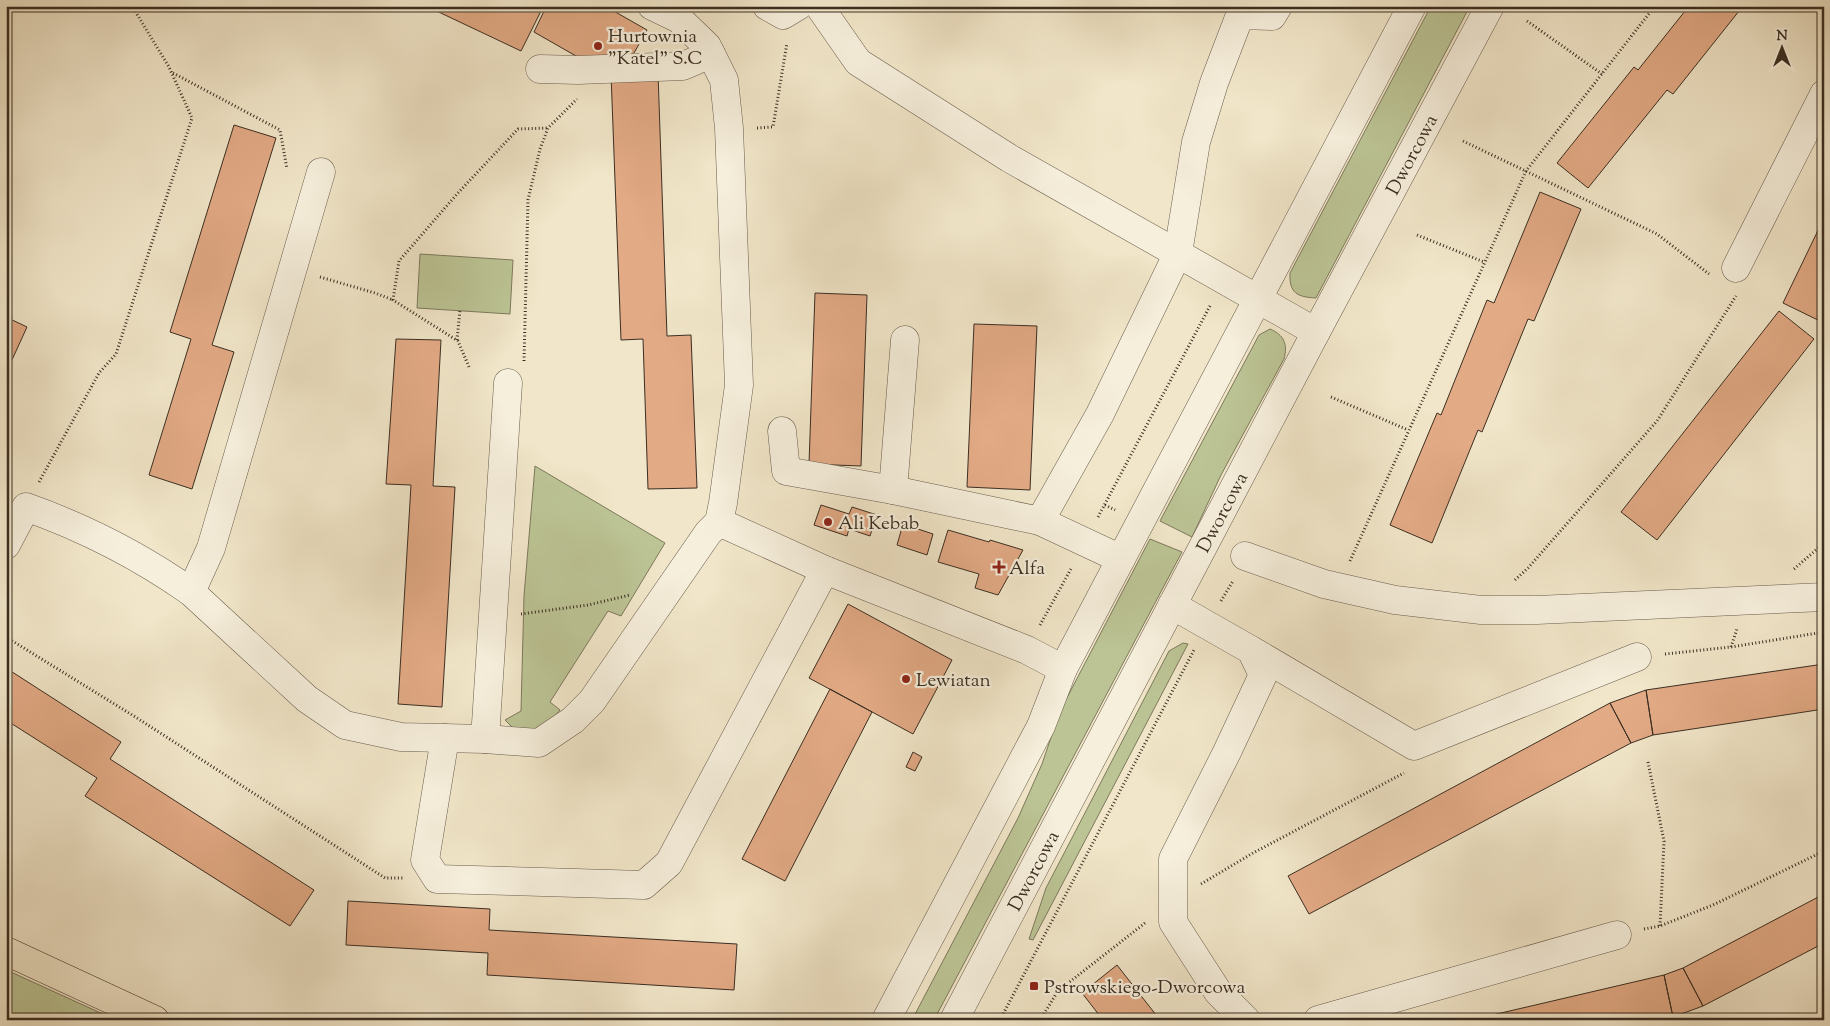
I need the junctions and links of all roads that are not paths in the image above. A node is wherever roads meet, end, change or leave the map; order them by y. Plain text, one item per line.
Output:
1 (652, 6) edge
2 (819, 6) edge
3 (1278, 6) edge
4 (1412, 6) edge
5 (1490, 6) edge
6 (1237, 11) edge
7 (711, 54) junction
8 (540, 68) dead end
9 (1824, 94) edge
10 (321, 172) dead end
11 (1178, 253) junction
12 (1727, 279) road end
13 (1259, 299) junction
14 (1316, 332) junction
15 (905, 340) dead end
16 (516, 377) road end
17 (782, 431) dead end
18 (893, 490) junction
19 (1040, 520) junction
20 (719, 522) junction
21 (6, 545) edge
22 (1121, 559) junction
23 (1240, 566) road end
24 (825, 570) junction
25 (192, 592) junction
26 (1824, 597) edge
27 (1172, 606) junction
28 (1251, 650) junction
29 (1637, 657) road end
30 (1063, 668) junction
31 (446, 738) junction
32 (485, 738) junction
33 (1617, 935) road end
34 (6, 951) edge
35 (155, 1020) edge
36 (886, 1020) edge
37 (954, 1020) edge
38 (1246, 1020) edge
39 (1318, 1020) edge

1 - 7 street
2 - 11 street
3 - 6 street
4 - 13 street
5 - 14 street, Dworcowa
6 - 11 street
7 - 8 street
7 - 20 street
9 - 12 street
10 - 25 street
11 - 13 street
11 - 19 street
13 - 14 street
13 - 22 street
14 - 27 street, Dworcowa
15 - 18 street
16 - 32 street
17 - 18 street
18 - 19 street
19 - 22 street
20 - 24 street
20 - 32 street
21 - 25 street
22 - 30 street
23 - 26 street
24 - 30 street
24 - 31 street
25 - 31 street
27 - 28 street
27 - 37 street, Dworcowa
28 - 29 street
28 - 38 street
30 - 36 street
31 - 32 street
33 - 39 street
34 - 35 main road

